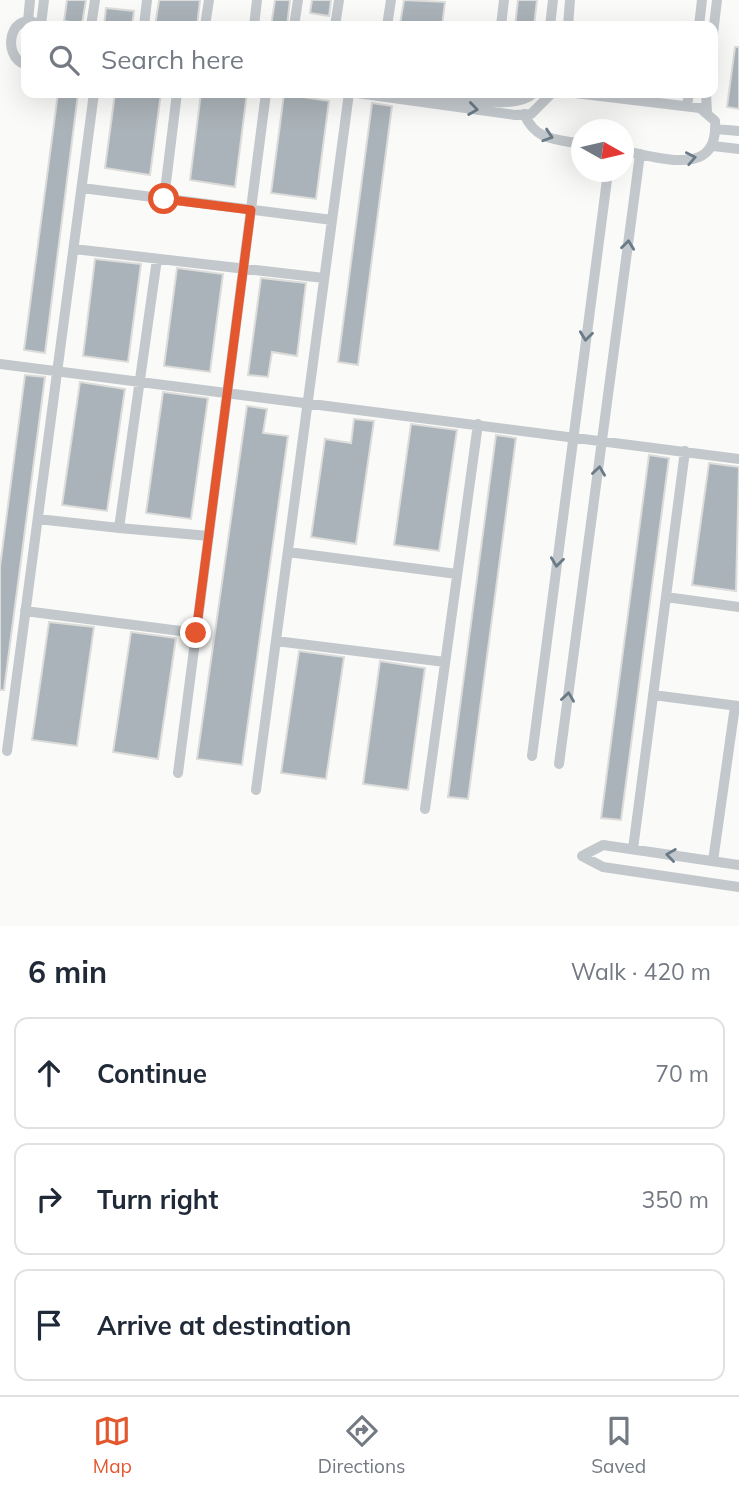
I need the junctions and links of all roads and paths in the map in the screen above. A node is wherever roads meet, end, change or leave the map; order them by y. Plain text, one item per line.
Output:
1 (30, 0) edge
2 (44, 0) edge
3 (95, 0) edge
4 (147, 0) edge
5 (209, 0) edge
6 (257, 0) edge
7 (298, 0) edge
8 (339, 0) edge
9 (391, 0) edge
10 (504, 0) edge
11 (553, 0) edge
12 (570, 0) edge
13 (702, 0) edge
14 (718, 0) edge
15 (28, 20) joint
16 (25, 21) edge
17 (42, 21) edge
18 (92, 21) edge
19 (145, 21) edge
20 (206, 21) edge
21 (255, 21) edge
22 (298, 21) edge
23 (336, 21) edge
24 (388, 21) edge
25 (502, 21) edge
26 (551, 21) edge
27 (568, 21) edge
28 (700, 21) edge
29 (715, 21) edge
30 (21, 22) edge
31 (21, 63) edge
32 (93, 98) edge
33 (176, 98) edge
34 (265, 98) edge
35 (348, 98) edge
36 (396, 98) edge
37 (469, 98) edge
38 (527, 98) edge
39 (547, 98) edge
40 (618, 98) edge
41 (688, 98) edge
42 (706, 98) edge
43 (687, 106) junction
44 (524, 114) junction
45 (707, 114) junction
46 (716, 129) junction
47 (739, 131) edge
48 (571, 142) edge
49 (713, 146) junction
50 (739, 149) edge
51 (634, 153) edge
52 (640, 154) junction
53 (607, 182) edge
54 (82, 188) junction
55 (164, 199) junction
56 (251, 210) junction
57 (332, 220) junction
58 (74, 249) junction
59 (157, 259) junction
60 (243, 268) junction
61 (324, 278) junction
62 (0, 364) edge
63 (57, 371) junction
64 (139, 381) junction
65 (227, 392) junction
66 (308, 402) junction
67 (478, 424) junction
68 (574, 436) junction
69 (603, 440) junction
70 (685, 451) junction
71 (739, 459) edge
72 (38, 519) junction
73 (119, 528) junction
74 (209, 536) junction
75 (288, 552) junction
76 (457, 573) junction
77 (666, 597) junction
78 (739, 607) edge
79 (25, 611) junction
80 (196, 633) junction
81 (276, 641) junction
82 (445, 663) junction
83 (653, 695) junction
84 (737, 706) edge
85 (7, 751) dead end
86 (532, 756) dead end
87 (559, 764) dead end
88 (178, 773) dead end
89 (256, 790) dead end
90 (425, 809) dead end
91 (634, 849) junction
92 (713, 861) junction
93 (739, 865) edge
94 (739, 887) edge

1 - 15 street
2 - 17 street
3 - 18 street
4 - 19 street
5 - 20 street
6 - 21 street
7 - 22 street
8 - 23 street
9 - 24 street
10 - 25 street
11 - 26 street
12 - 27 street
13 - 28 street
14 - 29 street
15 - 16 street
30 - 31 street
32 - 54 street
33 - 55 street
34 - 56 street
35 - 57 street
36 -> 44 street
37 - 38 street
39 - 44 street
40 - 43 street
41 - 43 street
42 - 45 street
43 - 45 street
44 -> 48 street
45 - 46 street
46 - 47 street
46 - 49 street
49 - 50 street
52 -> 49 street
51 - 52 street
69 -> 52 street
53 -> 68 street
54 - 55 street
54 - 58 street
55 - 56 street
56 - 57 street
56 - 60 street
57 - 61 street
58 - 59 street
58 - 63 street
59 - 60 street
59 - 64 street
60 - 61 street
60 - 65 street
61 - 66 street
62 - 63 street
63 - 64 street
63 - 72 street
64 - 65 street
64 - 73 street
65 - 66 street
65 - 74 street
66 - 67 street
66 - 75 street
67 - 68 street
67 - 76 street
68 - 69 street
68 -> 86 street
69 - 70 street
87 -> 69 street
70 - 71 street
70 - 77 street
72 - 73 street
72 - 79 street
73 - 74 street
74 - 80 street
75 - 76 street
75 - 81 street
76 - 82 street
77 - 78 street
77 - 83 street
79 - 80 street
79 - 85 street
80 - 88 street
81 - 82 street
81 - 89 street
82 - 90 street
83 - 84 street
83 - 91 street
84 - 92 street
92 -> 91 street
91 - 94 street
92 - 93 street

